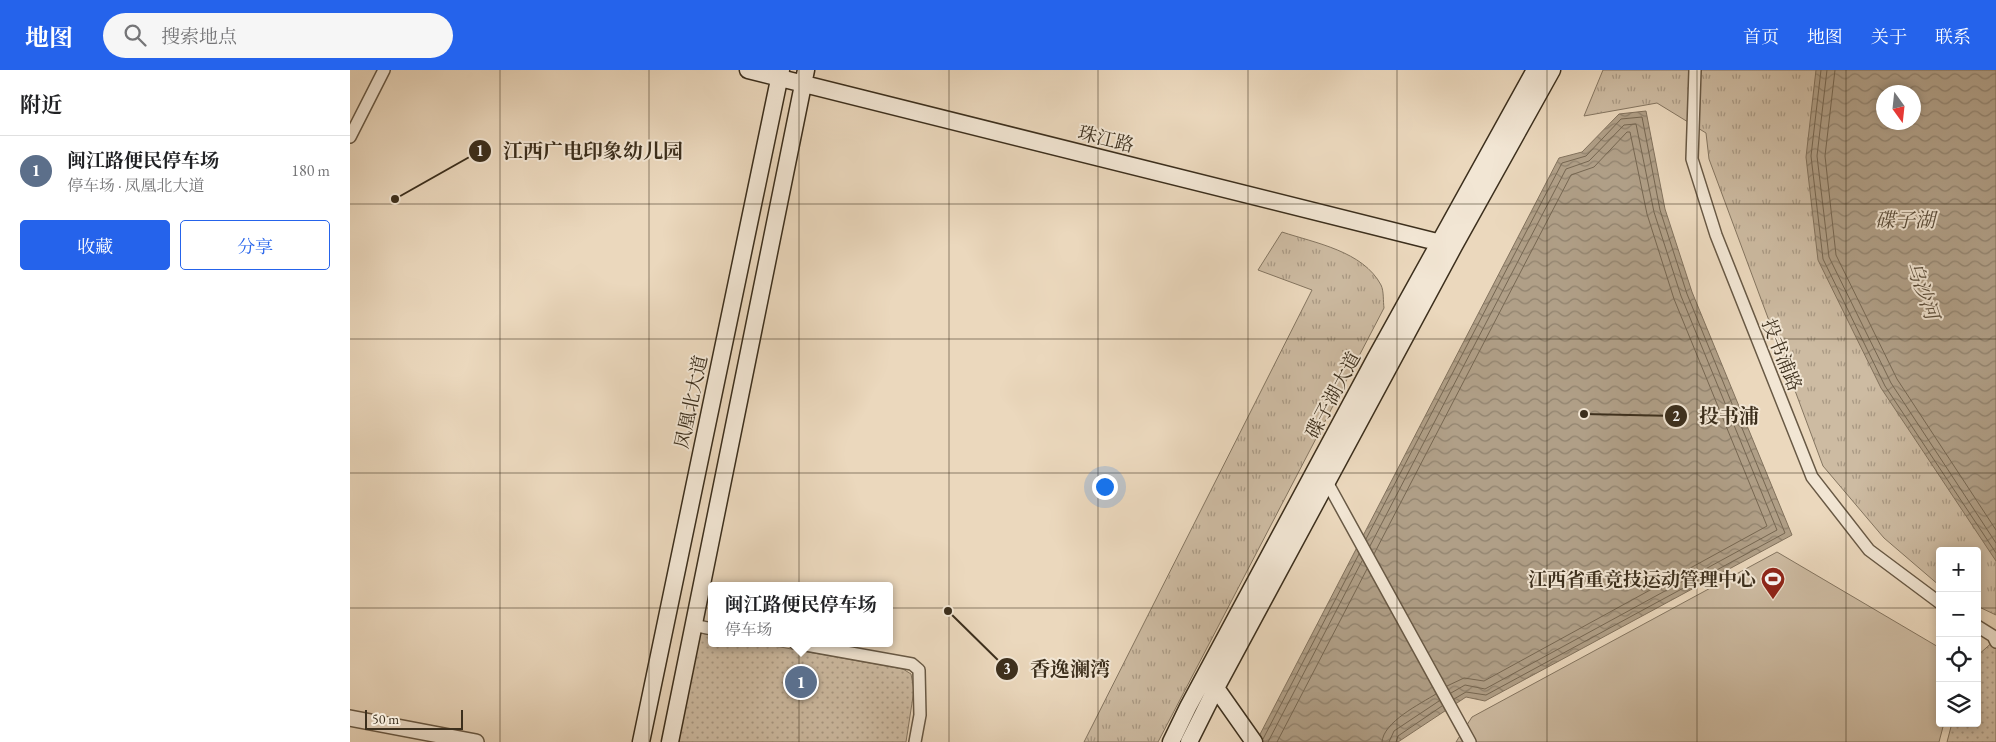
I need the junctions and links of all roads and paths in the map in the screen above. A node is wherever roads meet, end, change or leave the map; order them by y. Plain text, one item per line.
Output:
1 (384, 70) edge
2 (748, 70) edge
3 (1536, 70) edge
4 (1552, 70) edge
5 (1695, 70) edge
6 (779, 74) edge
7 (804, 77) edge
8 (350, 137) edge
9 (1447, 244) junction
10 (1327, 482) junction
11 (1936, 600) edge
12 (693, 625) junction
13 (708, 627) edge
14 (1981, 628) edge
15 (1996, 642) edge
16 (817, 647) edge
17 (1216, 688) junction
18 (350, 718) edge
19 (476, 742) edge
20 (641, 742) edge
21 (670, 742) edge
22 (915, 742) edge
23 (1172, 742) edge
24 (1189, 742) edge
25 (1254, 742) edge
26 (1470, 742) edge

1 - 8 street
2 - 6 main road, 珠江路
3 - 9 main road, 碟子湖大道
4 - 9 main road, 碟子湖大道
5 - 11 street, 投书浦路
6 - 7 main road, 珠江路
6 - 20 main road, 凤凰北大道
7 - 9 main road, 珠江路
7 - 12 main road
9 - 10 main road, 碟子湖大道
9 - 23 main road, 碟子湖大道
10 - 17 main road, 碟子湖大道
10 - 26 street
12 - 13 street
12 - 21 main road
14 - 15 street
16 - 22 street
17 - 24 main road, 碟子湖大道
17 - 25 main road
18 - 19 street

